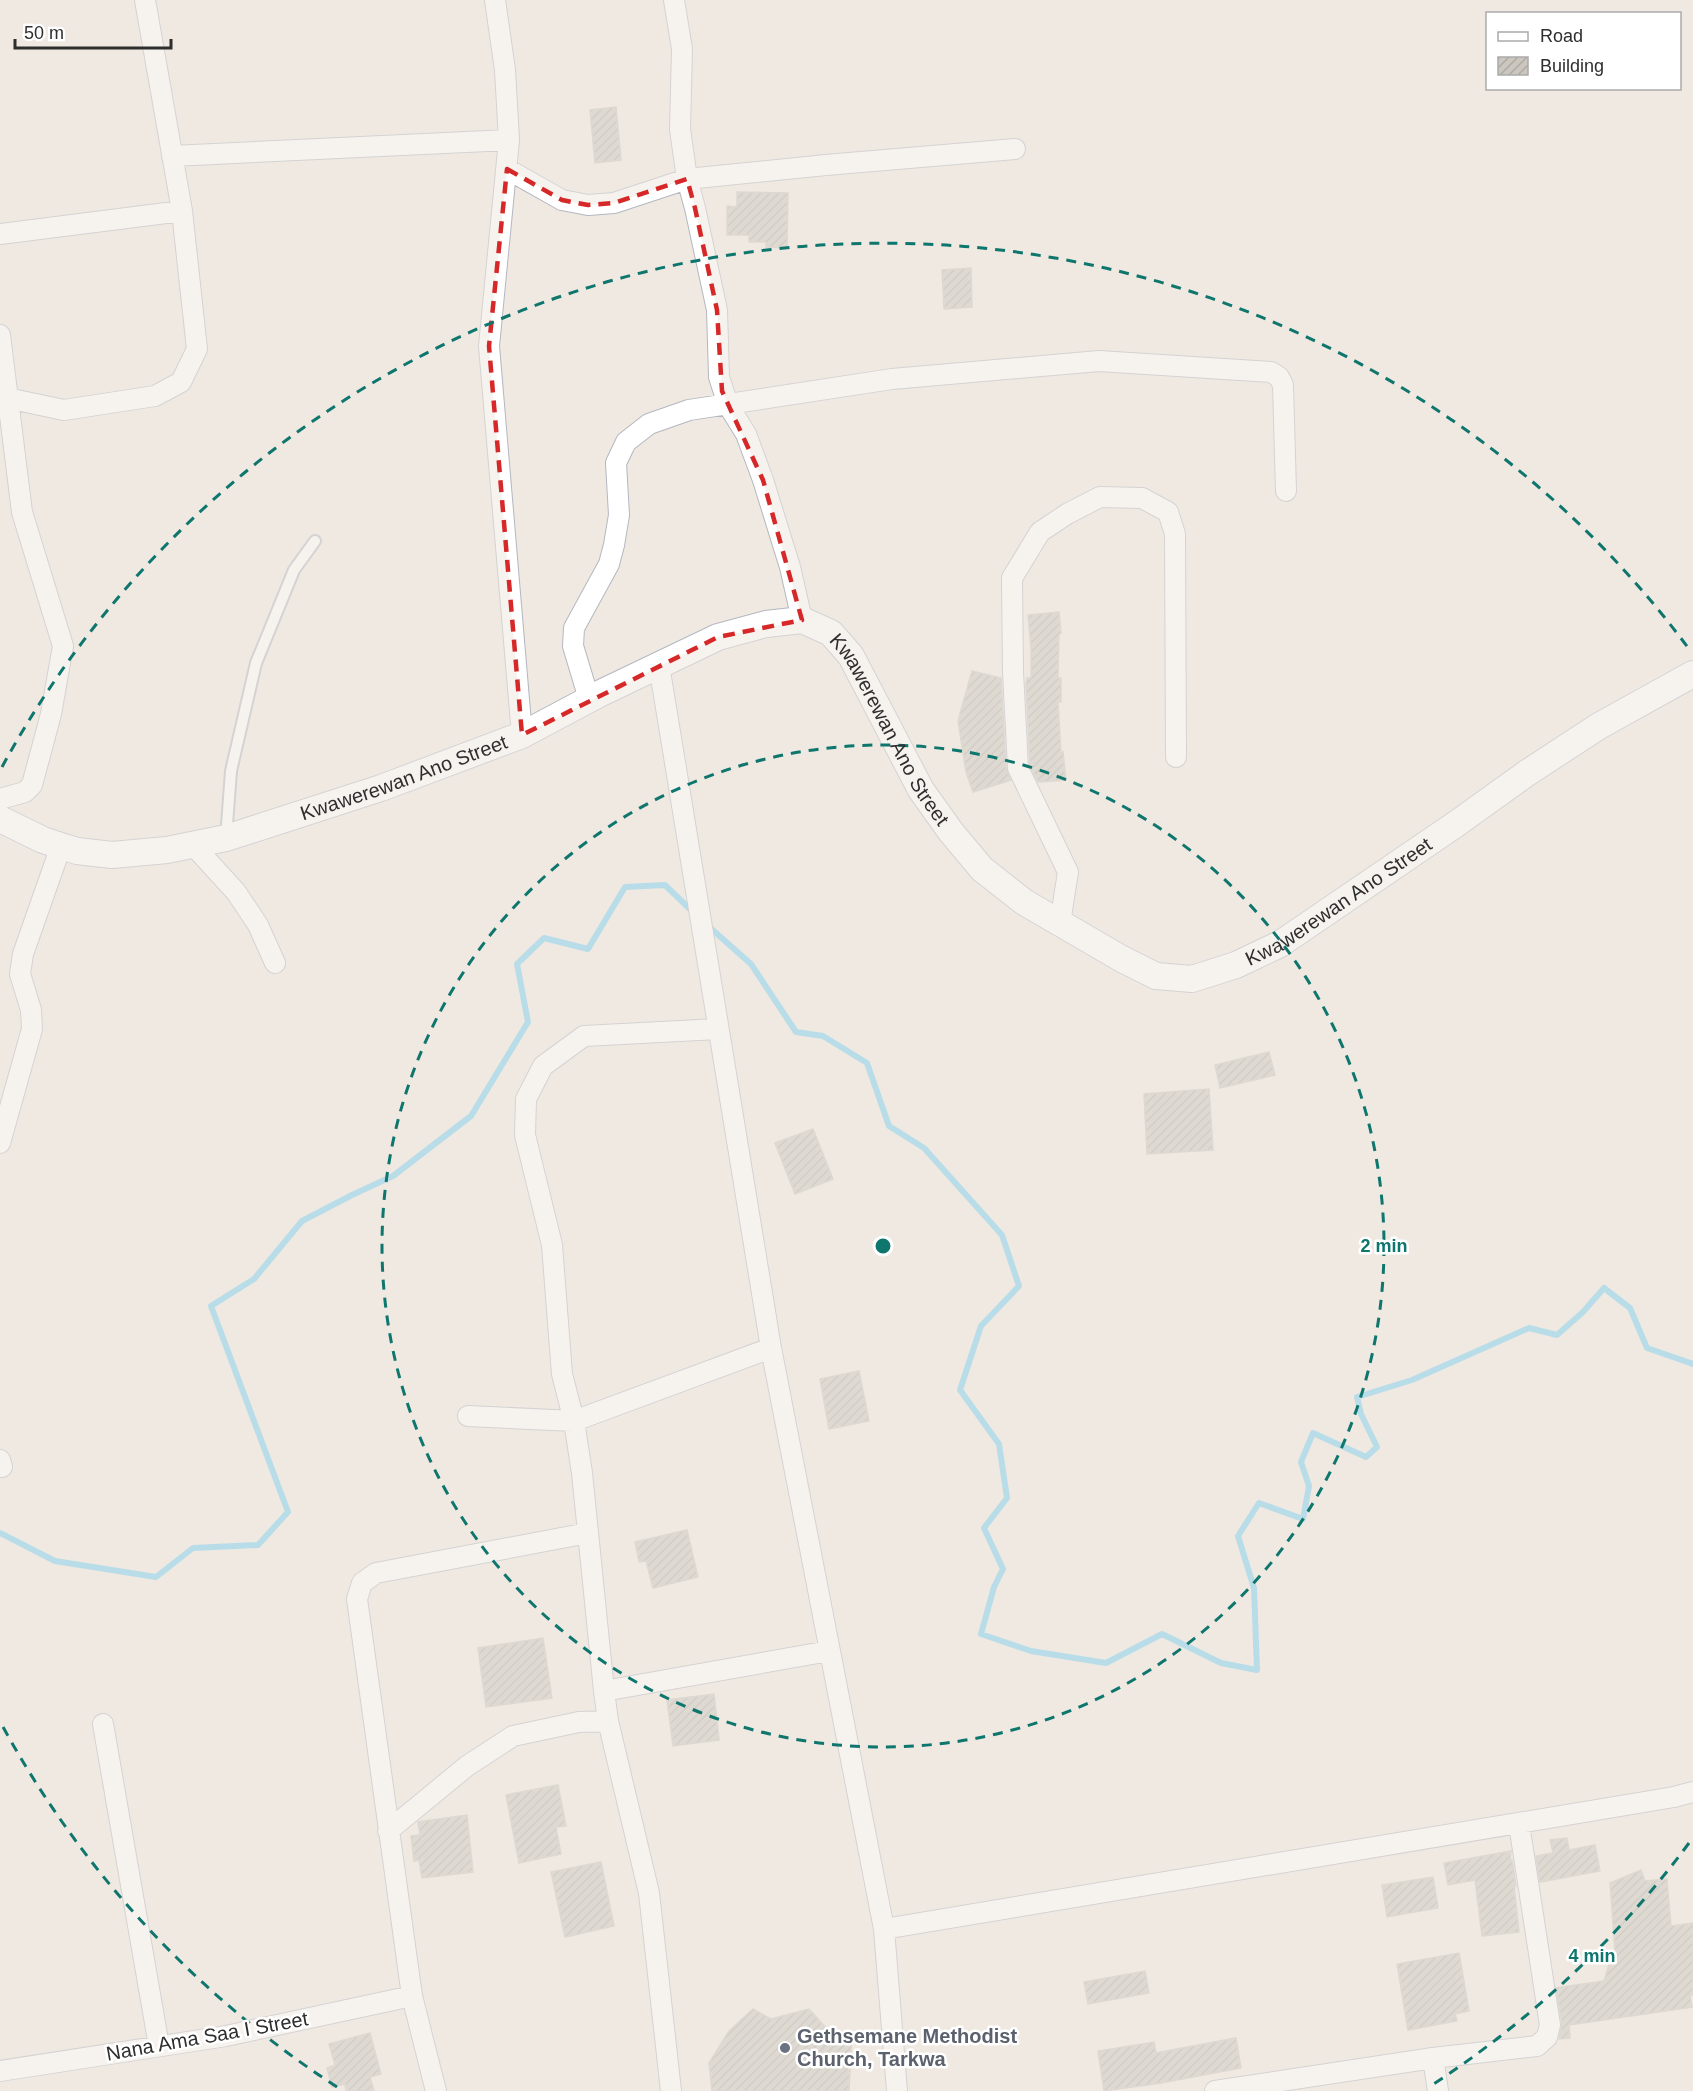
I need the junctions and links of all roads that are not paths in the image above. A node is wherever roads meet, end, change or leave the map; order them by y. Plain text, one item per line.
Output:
1 (145, 0) edge
2 (495, 0) edge
3 (674, 0) edge
4 (508, 140) junction
5 (1015, 149) dead end
6 (172, 156) junction
7 (507, 169) junction
8 (687, 179) junction
9 (182, 211) junction
10 (0, 234) edge
11 (0, 335) edge
12 (7, 398) junction
13 (728, 405) junction
14 (1286, 491) dead end
15 (315, 541) dead end
16 (802, 620) junction
17 (659, 665) junction
18 (1693, 674) edge
19 (589, 699) junction
20 (522, 735) junction
21 (1176, 757) dead end
22 (0, 799) edge
23 (0, 819) edge
24 (226, 838) junction
25 (193, 845) junction
26 (61, 846) junction
27 (1060, 923) junction
28 (275, 963) dead end
29 (718, 1029) junction
30 (0, 1143) edge
31 (771, 1348) junction
32 (468, 1416) dead end
33 (574, 1421) junction
34 (588, 1533) junction
35 (829, 1651) junction
36 (603, 1691) junction
37 (608, 1721) junction
38 (103, 1724) dead end
39 (1693, 1792) edge
40 (1519, 1824) junction
41 (388, 1831) junction
42 (884, 1929) junction
43 (412, 1996) junction
44 (159, 2046) junction
45 (1433, 2058) junction
46 (0, 2072) edge
47 (436, 2091) edge
48 (671, 2091) edge
49 (897, 2091) edge
50 (1215, 2091) edge
51 (1438, 2091) edge

1 - 6 street
2 - 4 street
3 - 8 street
4 - 6 street
4 - 7 street
5 - 8 street
6 - 9 street
7 - 8 street
7 - 20 street
8 - 13 street
9 - 10 street
9 - 12 street
11 - 12 street
12 - 22 street
13 - 14 street
13 - 16 street
13 - 19 street
15 - 24 lane
16 - 17 street, Kwawerewan Ano Street
16 - 27 street, Kwawerewan Ano Street
17 - 19 street, Kwawerewan Ano Street
17 - 29 street
18 - 27 street, Kwawerewan Ano Street
19 - 20 street, Kwawerewan Ano Street
20 - 24 street, Kwawerewan Ano Street
21 - 27 street
23 - 26 street, Kwawerewan Ano Street
24 - 25 street, Kwawerewan Ano Street
25 - 26 street, Kwawerewan Ano Street
25 - 28 street
26 - 30 street
29 - 31 street
29 - 33 street
31 - 33 street
31 - 35 street
32 - 33 street
33 - 34 street
34 - 36 street
34 - 41 street
35 - 36 street
35 - 42 street
36 - 37 street
37 - 41 street
37 - 48 street
38 - 44 street
39 - 40 street
40 - 42 street
40 - 45 street
41 - 43 street
42 - 49 street
43 - 44 street, Nana Ama Saa I Street
43 - 47 street
44 - 46 street, Nana Ama Saa I Street
45 - 50 street
45 - 51 street

